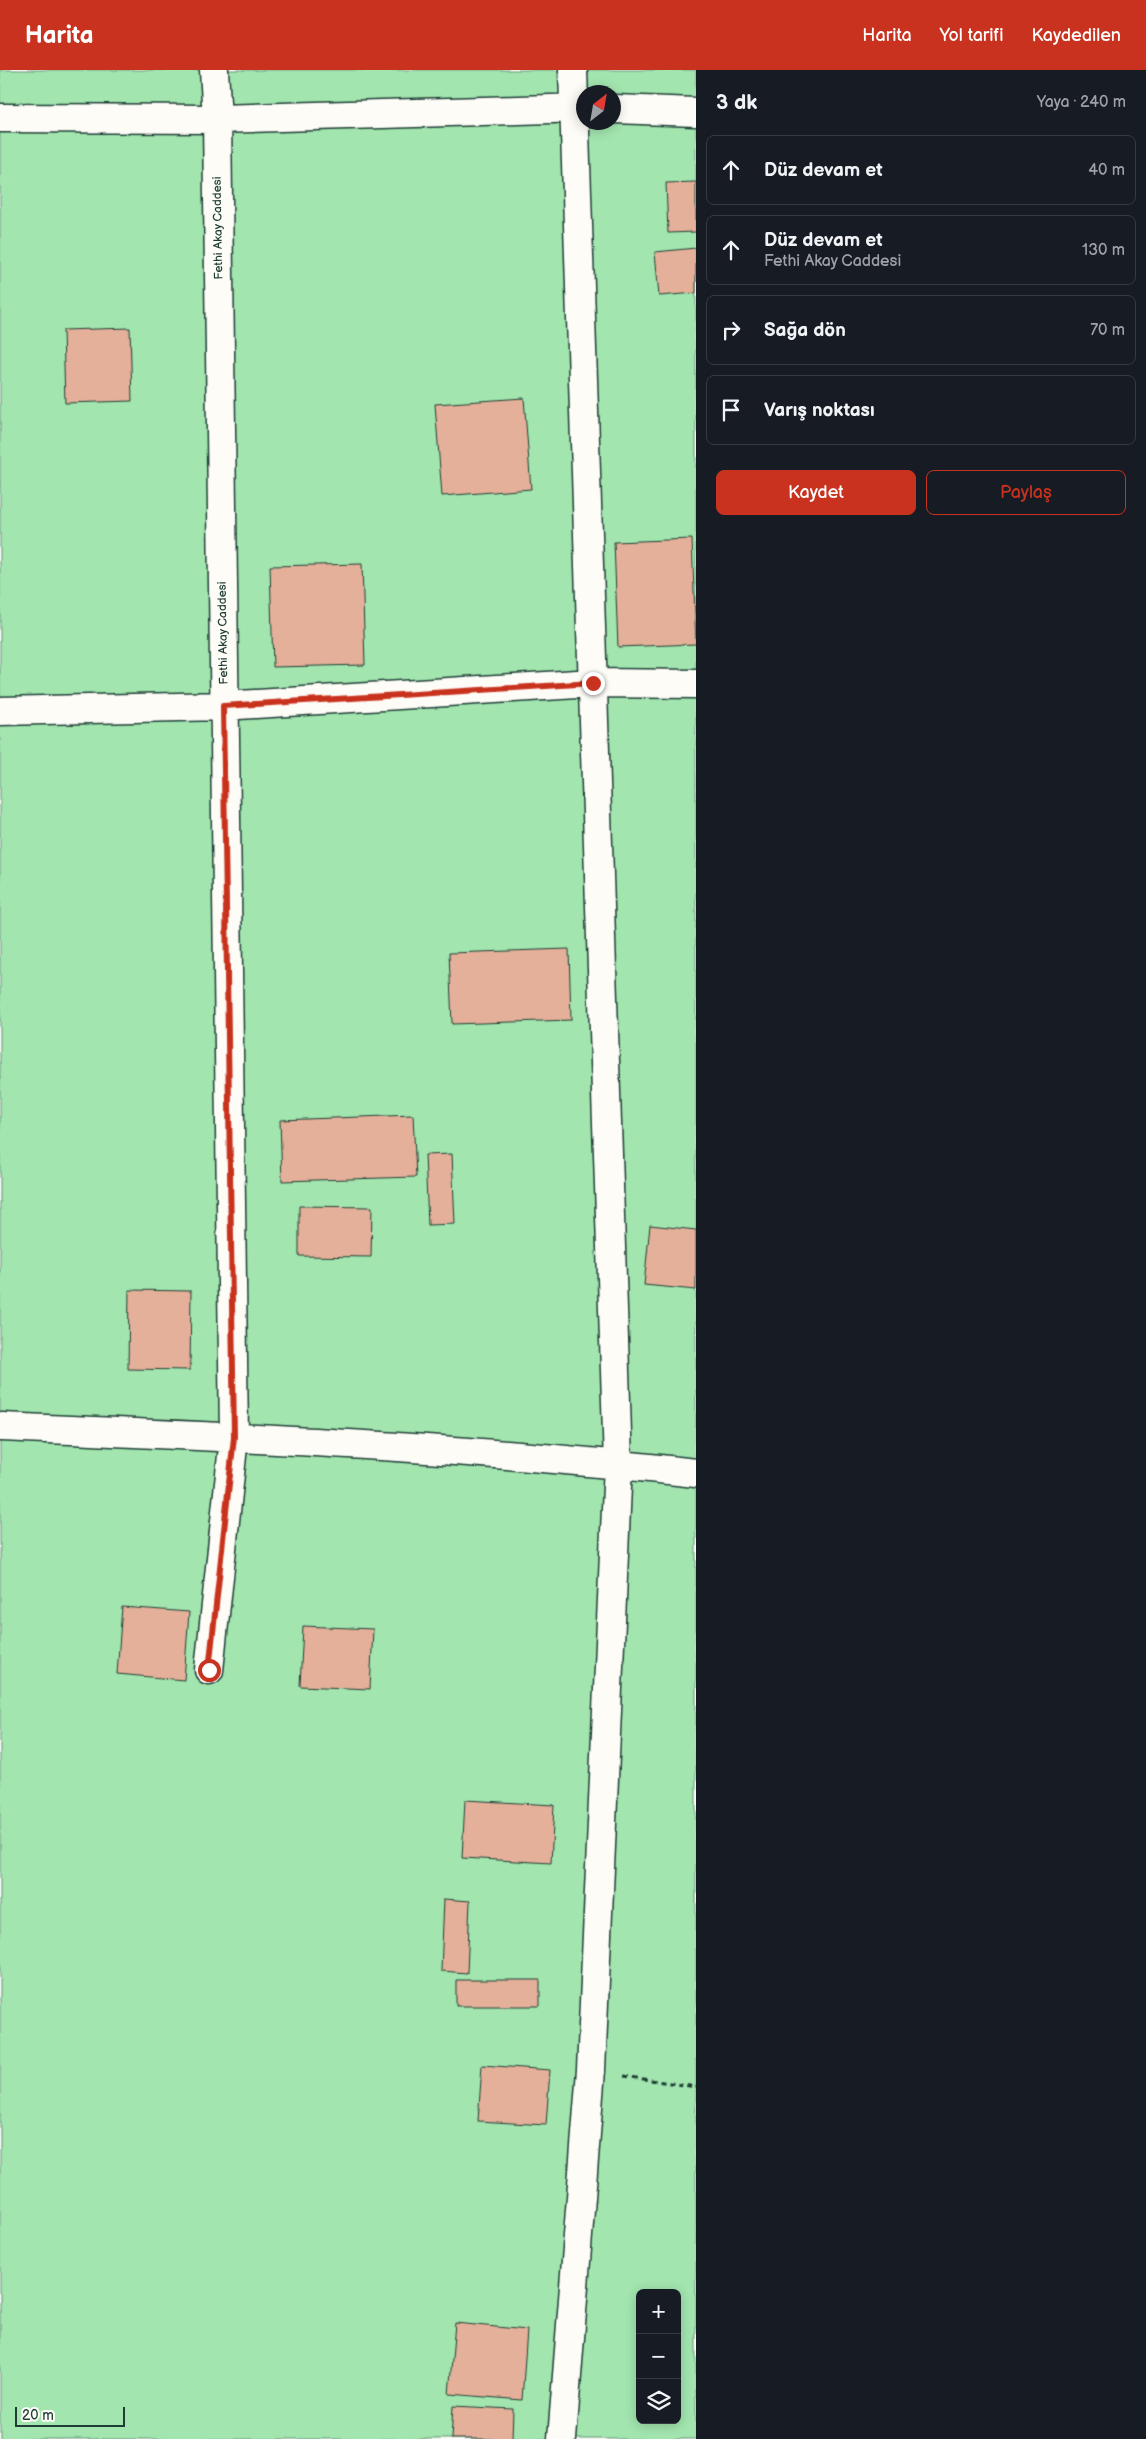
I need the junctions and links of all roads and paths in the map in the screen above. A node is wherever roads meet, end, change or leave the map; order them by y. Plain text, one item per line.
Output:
1 (214, 70) edge
2 (573, 70) edge
3 (576, 89) edge
4 (576, 108) edge
5 (621, 109) edge
6 (696, 112) edge
7 (0, 118) edge
8 (217, 120) junction
9 (580, 130) edge
10 (593, 683) junction
11 (696, 684) edge
12 (223, 706) junction
13 (0, 711) edge
14 (0, 1427) edge
15 (234, 1437) junction
16 (618, 1464) junction
17 (696, 1473) edge
18 (209, 1670) dead end
19 (591, 2070) junction
20 (696, 2087) edge
21 (562, 2439) edge

1 - 8 street, Fethi Akay Caddesi
2 - 3 street
4 - 8 street
5 - 6 street
7 - 8 street
8 - 12 street, Fethi Akay Caddesi
9 - 10 street
10 - 11 street
10 - 12 street
10 - 16 street
12 - 13 street
12 - 15 street, Fethi Akay Caddesi
14 - 15 street
15 - 16 street
15 - 18 street, Fethi Akay Caddesi
16 - 17 street
16 - 19 street
19 - 20 path
19 - 21 street

